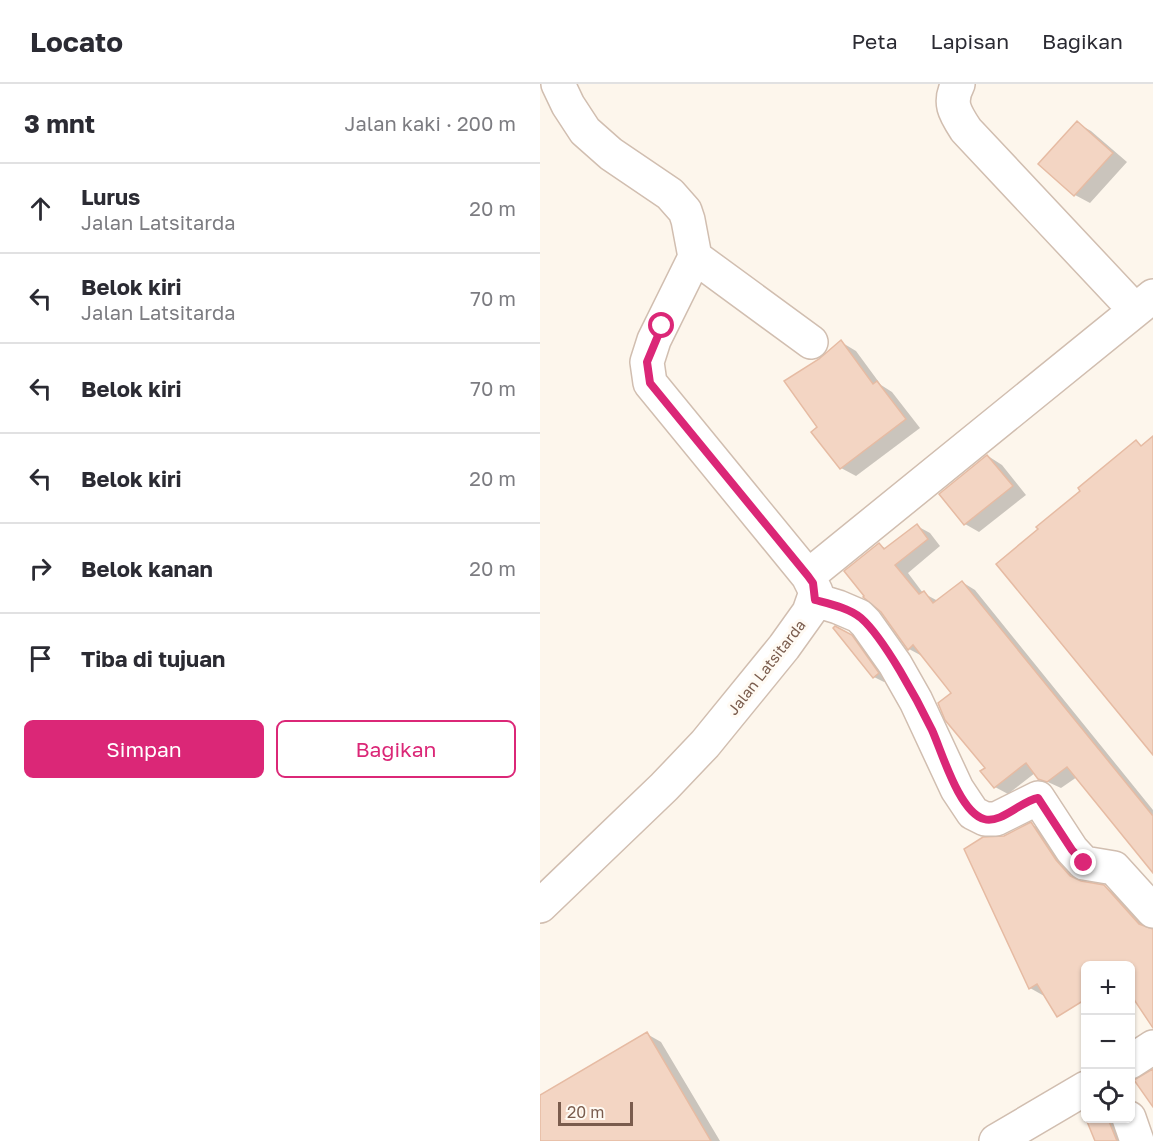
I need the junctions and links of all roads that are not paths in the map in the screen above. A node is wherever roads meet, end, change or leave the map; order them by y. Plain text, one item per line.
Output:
1 (558, 84) edge
2 (958, 84) edge
3 (695, 257) junction
4 (1144, 302) edge
5 (811, 342) dead end
6 (812, 588) junction
7 (540, 906) edge
8 (1153, 911) edge
9 (1153, 1047) edge
10 (1135, 1059) edge
11 (1081, 1091) edge
12 (1130, 1123) edge
13 (996, 1141) edge
14 (1137, 1141) edge

1 - 3 street
2 - 4 street
3 - 5 street
3 - 6 street
4 - 6 street, Jalan Latsitarda
6 - 7 street, Jalan Latsitarda
6 - 8 street
9 - 10 street
11 - 13 street
12 - 14 street

